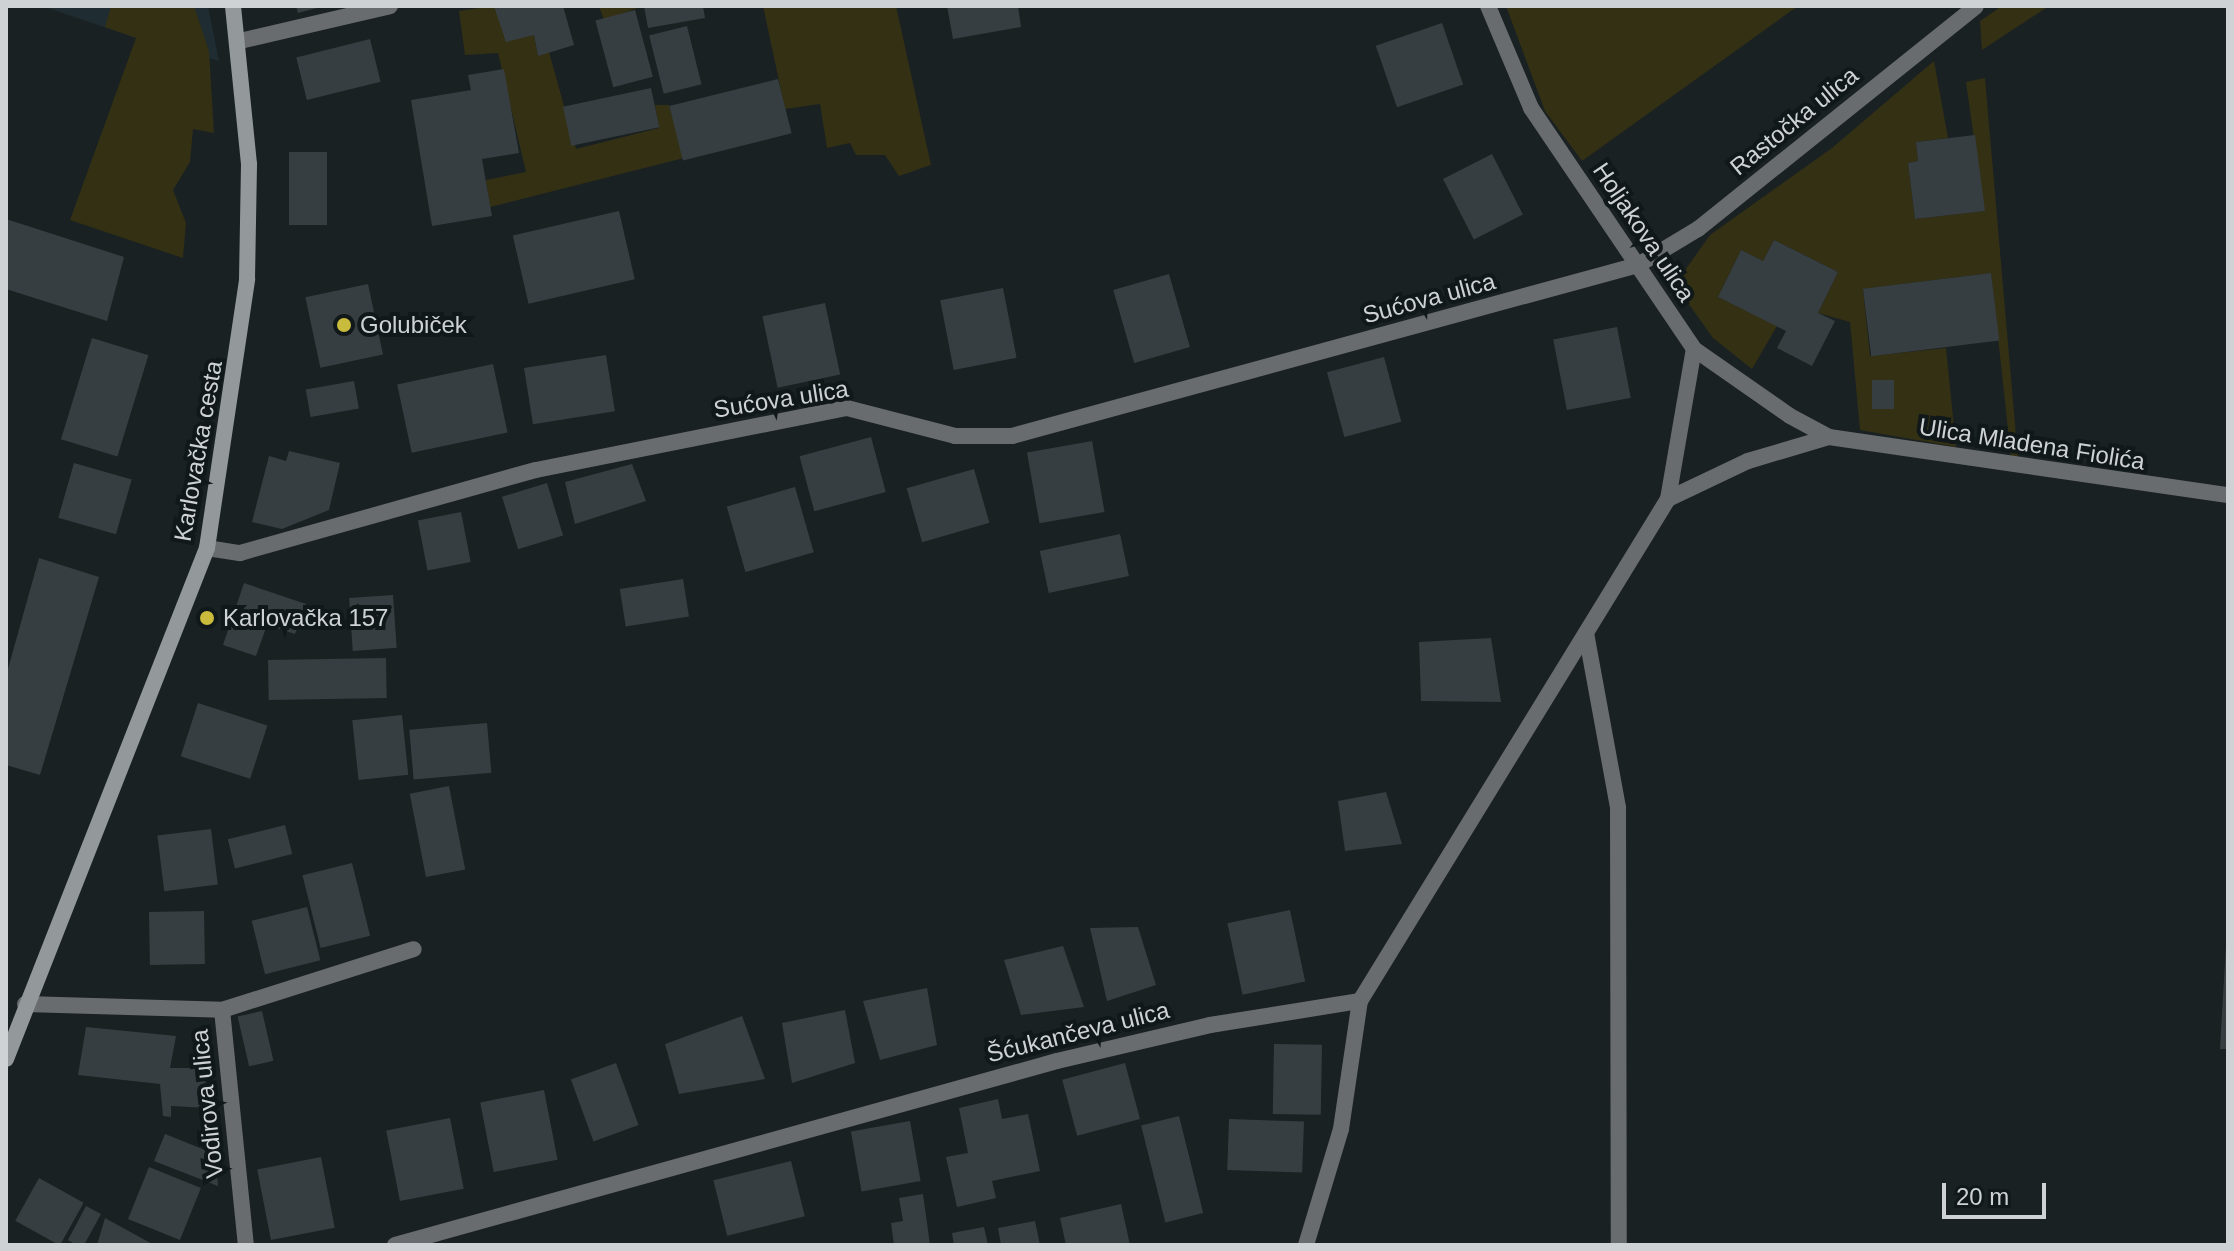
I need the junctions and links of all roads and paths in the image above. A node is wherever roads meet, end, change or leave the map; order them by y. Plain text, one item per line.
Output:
1 (233, 6) edge
2 (390, 6) edge
3 (1488, 6) edge
4 (1976, 6) edge
5 (240, 41) junction
6 (1638, 265) junction
7 (1694, 349) junction
8 (1829, 437) junction
9 (2228, 495) edge
10 (1668, 499) junction
11 (207, 548) junction
12 (1586, 633) junction
13 (414, 949) dead end
14 (1360, 1001) junction
15 (25, 1004) junction
16 (222, 1010) junction
17 (6, 1059) edge
18 (246, 1245) edge
19 (395, 1245) edge
20 (1306, 1245) edge
21 (1619, 1245) edge

1 - 5 street, Karlovačka cesta
2 - 5 street
3 - 6 street, Holjakova ulica
4 - 6 street, Rastočka ulica
5 - 11 street, Karlovačka cesta
6 - 7 street, Holjakova ulica
6 - 11 street, Sućova ulica
7 - 8 street, Ulica Mladena Fiolića
7 - 10 street
8 - 9 street, Ulica Mladena Fiolića
8 - 10 street, Ulica Mladena Fiolića
10 - 12 street
11 - 15 street, Karlovačka cesta
12 - 14 street
12 - 21 street
13 - 16 street
14 - 19 street, Šćukančeva ulica
14 - 20 street
15 - 16 street, Vodirova ulica
15 - 17 street, Karlovačka cesta
16 - 18 street, Vodirova ulica

